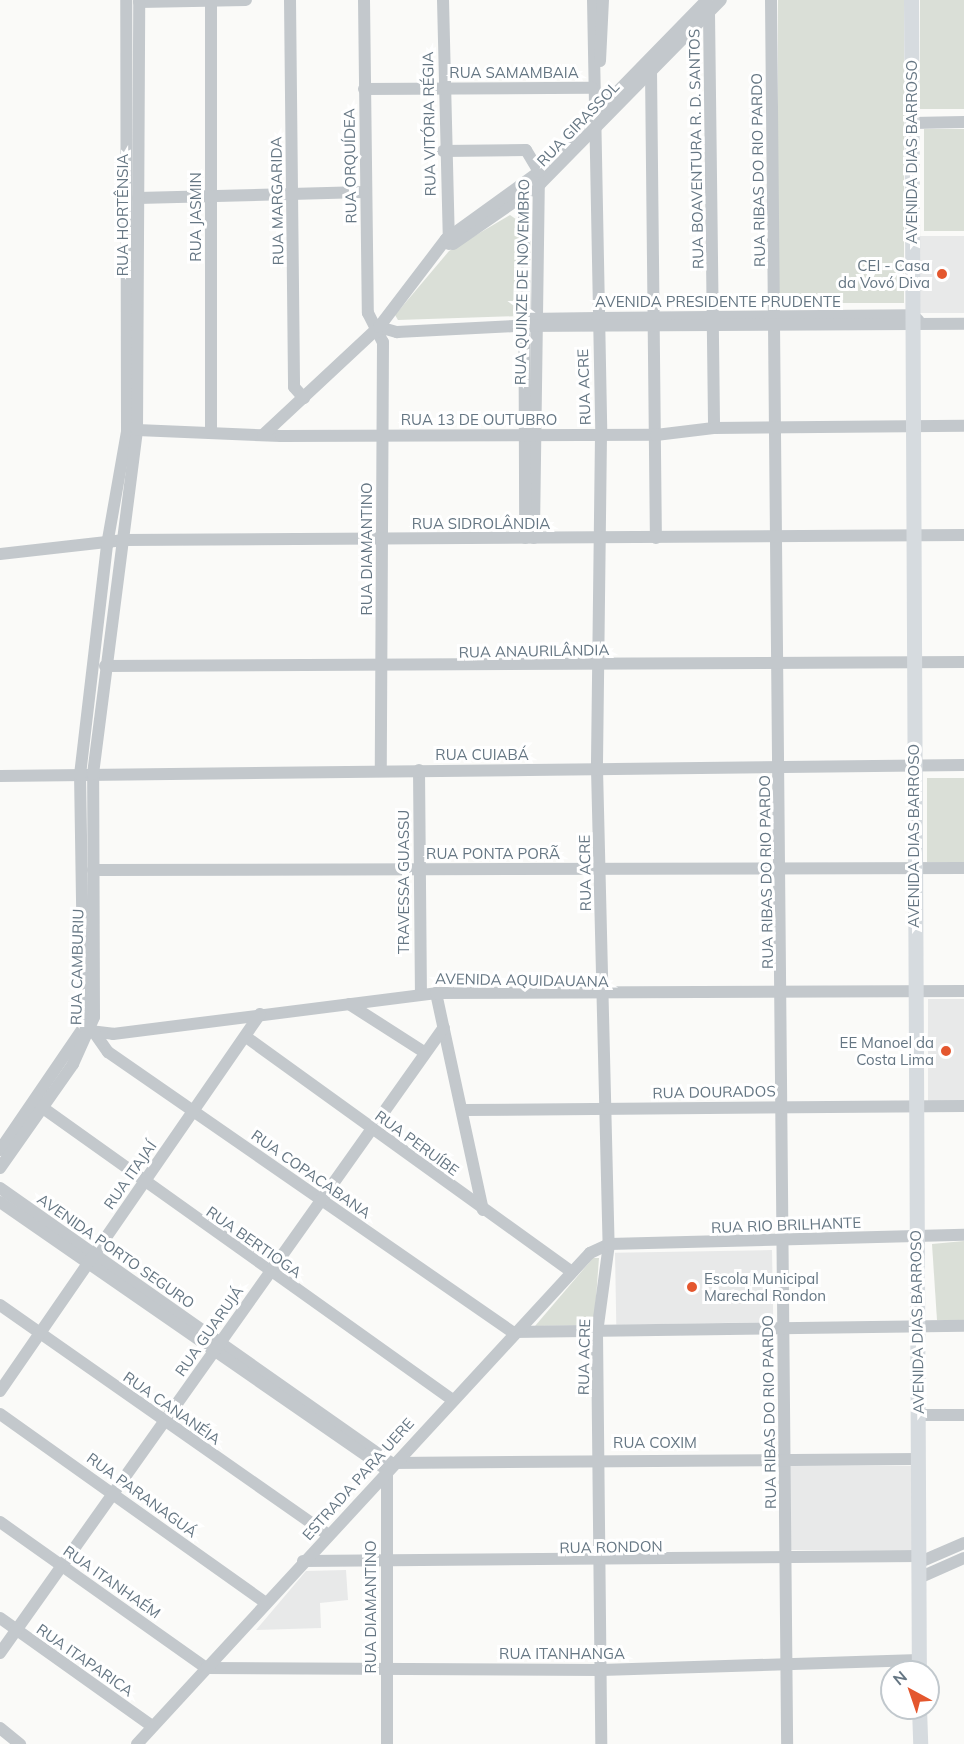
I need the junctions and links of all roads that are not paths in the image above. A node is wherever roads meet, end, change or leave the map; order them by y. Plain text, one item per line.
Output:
1 (126, 0) edge
2 (211, 0) edge
3 (246, 0) edge
4 (290, 0) edge
5 (364, 0) edge
6 (443, 0) edge
7 (593, 0) edge
8 (603, 0) edge
9 (771, 0) edge
10 (911, 0) edge
11 (139, 1) edge
12 (716, 1) edge
13 (709, 13) junction
14 (651, 70) junction
15 (592, 88) junction
16 (364, 89) junction
17 (443, 89) junction
18 (594, 114) junction
19 (964, 117) edge
20 (912, 120) junction
21 (964, 122) edge
22 (594, 128) junction
23 (443, 151) junction
24 (539, 178) junction
25 (525, 181) junction
26 (364, 192) junction
27 (292, 194) junction
28 (524, 194) junction
29 (211, 196) junction
30 (138, 198) junction
31 (446, 245) junction
32 (915, 321) junction
33 (597, 323) junction
34 (656, 323) junction
35 (713, 323) junction
36 (775, 323) junction
37 (528, 324) junction
38 (964, 324) edge
39 (379, 327) junction
40 (304, 398) junction
41 (911, 426) junction
42 (964, 426) edge
43 (714, 428) junction
44 (777, 429) junction
45 (137, 430) junction
46 (211, 433) junction
47 (263, 435) junction
48 (530, 435) junction
49 (600, 435) junction
50 (656, 435) junction
51 (383, 436) junction
52 (912, 534) junction
53 (964, 535) edge
54 (530, 538) junction
55 (598, 538) junction
56 (656, 538) junction
57 (778, 538) junction
58 (124, 540) junction
59 (382, 540) junction
60 (107, 545) junction
61 (0, 554) edge
62 (914, 662) junction
63 (964, 662) edge
64 (779, 664) junction
65 (597, 665) junction
66 (105, 666) junction
67 (382, 667) junction
68 (914, 765) junction
69 (964, 765) edge
70 (780, 767) junction
71 (597, 769) junction
72 (419, 770) junction
73 (381, 771) junction
74 (86, 775) junction
75 (0, 776) edge
76 (913, 867) junction
77 (418, 868) junction
78 (964, 868) edge
79 (600, 869) junction
80 (782, 869) junction
81 (93, 870) junction
82 (88, 951) junction
83 (915, 991) junction
84 (964, 991) edge
85 (436, 993) junction
86 (782, 993) junction
87 (421, 994) junction
88 (603, 996) junction
89 (349, 1004) junction
90 (260, 1014) junction
91 (444, 1027) junction
92 (90, 1031) junction
93 (246, 1037) junction
94 (424, 1052) junction
95 (38, 1105) junction
96 (782, 1106) junction
97 (964, 1106) edge
98 (915, 1107) junction
99 (608, 1108) junction
100 (193, 1110) junction
101 (464, 1110) junction
102 (370, 1128) junction
103 (0, 1150) edge
104 (0, 1168) edge
105 (143, 1182) junction
106 (0, 1188) edge
107 (321, 1199) junction
108 (0, 1202) edge
109 (483, 1210) junction
110 (916, 1235) junction
111 (964, 1235) edge
112 (783, 1242) junction
113 (609, 1244) junction
114 (89, 1258) junction
115 (270, 1271) junction
116 (571, 1271) junction
117 (0, 1305) edge
118 (917, 1326) junction
119 (964, 1326) edge
120 (783, 1328) junction
121 (513, 1332) junction
122 (597, 1333) junction
123 (39, 1334) junction
124 (216, 1346) junction
125 (0, 1391) edge
126 (450, 1398) junction
127 (0, 1414) edge
128 (918, 1415) junction
129 (964, 1415) edge
130 (164, 1422) junction
131 (599, 1458) junction
132 (784, 1459) junction
133 (918, 1459) junction
134 (389, 1466) junction
135 (112, 1492) junction
136 (0, 1522) edge
137 (328, 1535) junction
138 (964, 1543) edge
139 (786, 1558) junction
140 (964, 1558) edge
141 (303, 1562) junction
142 (600, 1562) junction
143 (385, 1563) junction
144 (920, 1565) junction
145 (62, 1566) junction
146 (265, 1602) junction
147 (0, 1618) edge
148 (16, 1630) junction
149 (0, 1653) edge
150 (919, 1660) edge
151 (787, 1665) junction
152 (880, 1666) edge
153 (206, 1668) junction
154 (386, 1670) junction
155 (601, 1670) junction
156 (919, 1720) edge
157 (152, 1726) junction
158 (0, 1728) edge
159 (20, 1744) edge
160 (137, 1744) edge
161 (387, 1744) edge
162 (601, 1744) edge
163 (787, 1744) edge
164 (920, 1744) edge

1 - 60 street
2 - 3 street
2 - 11 street
2 - 29 street, RUA JASMIN
4 - 27 street, RUA MARGARIDA
5 - 16 street, RUA ORQUÍDEA
6 - 17 street, RUA VITÓRIA RÉGIA
7 - 15 street, RUA ACRE
8 - 15 street
9 - 36 street, RUA RIBAS DO RIO PARDO
10 - 20 main road, AVENIDA DIAS BARROSO
11 - 30 street, RUA HORTÊNSIA
12 - 13 street, RUA GIRASSOL
12 - 18 street, RUA GIRASSOL
13 - 14 street, RUA GIRASSOL
13 - 35 street, RUA BOAVENTURA R. D. SANTOS
14 - 22 street, RUA GIRASSOL
14 - 34 street
15 - 17 street, RUA SAMAMBAIA
15 - 18 street, RUA ACRE
16 - 17 street, RUA SAMAMBAIA
16 - 26 street, RUA ORQUÍDEA
17 - 23 street, RUA VITÓRIA RÉGIA
18 - 22 street, RUA ACRE
18 - 24 street, RUA GIRASSOL
19 - 20 street
20 - 21 street
20 - 32 main road, AVENIDA DIAS BARROSO
22 - 24 street, RUA GIRASSOL
22 - 33 street, RUA ACRE
23 - 24 street, RUA QUINZE DE NOVEMBRO
23 - 31 street, RUA VITÓRIA RÉGIA
24 - 25 street, RUA GIRASSOL
24 - 28 street, RUA GIRASSOL
24 - 37 street, RUA QUINZE DE NOVEMBRO
25 - 28 street, RUA QUINZE DE NOVEMBRO
25 - 31 street, RUA GIRASSOL
26 - 27 street
26 - 39 street, RUA ORQUÍDEA
27 - 29 street
27 - 40 street, RUA MARGARIDA
28 - 31 street, RUA GIRASSOL
28 - 37 street, RUA QUINZE DE NOVEMBRO
29 - 30 street
29 - 46 street, RUA JASMIN
30 - 45 street, RUA HORTÊNSIA
31 - 39 street, RUA GIRASSOL
32 - 36 street, AVENIDA PRESIDENTE PRUDENTE
32 - 38 street, AVENIDA PRESIDENTE PRUDENTE
32 - 41 main road, AVENIDA DIAS BARROSO
33 - 34 street, AVENIDA PRESIDENTE PRUDENTE
33 - 37 street, AVENIDA PRESIDENTE PRUDENTE
33 - 49 street, RUA ACRE
34 - 35 street, AVENIDA PRESIDENTE PRUDENTE
34 - 50 street
35 - 36 street, AVENIDA PRESIDENTE PRUDENTE
35 - 43 street, RUA BOAVENTURA R. D. SANTOS
36 - 44 street, RUA RIBAS DO RIO PARDO
37 - 39 street, AVENIDA PRESIDENTE PRUDENTE
37 - 48 street, RUA QUINZE DE NOVEMBRO
39 - 40 street, RUA GIRASSOL
39 - 51 street, RUA DIAMANTINO
40 - 47 street, RUA GIRASSOL
41 - 42 street, RUA 13 DE OUTUBRO
41 - 44 street, RUA 13 DE OUTUBRO
41 - 52 main road, AVENIDA DIAS BARROSO
43 - 44 street, RUA 13 DE OUTUBRO
43 - 50 street, RUA 13 DE OUTUBRO
44 - 57 street, RUA RIBAS DO RIO PARDO
45 - 46 street, RUA 13 DE OUTUBRO
45 - 58 street, RUA HORTÊNSIA
46 - 47 street, RUA 13 DE OUTUBRO
47 - 51 street, RUA 13 DE OUTUBRO
48 - 49 street, RUA 13 DE OUTUBRO
48 - 51 street, RUA 13 DE OUTUBRO
48 - 54 street, RUA QUINZE DE NOVEMBRO
49 - 50 street, RUA 13 DE OUTUBRO
49 - 55 street, RUA ACRE
50 - 56 street
51 - 59 street, RUA DIAMANTINO
52 - 53 street, RUA SIDROLÂNDIA
52 - 57 street, RUA SIDROLÂNDIA
52 - 62 main road, AVENIDA DIAS BARROSO
54 - 55 street, RUA SIDROLÂNDIA
54 - 59 street, RUA SIDROLÂNDIA
55 - 56 street, RUA SIDROLÂNDIA
55 - 65 street, RUA ACRE
56 - 57 street, RUA SIDROLÂNDIA
57 - 64 street, RUA RIBAS DO RIO PARDO
58 - 59 street, RUA SIDROLÂNDIA
58 - 60 street, RUA SIDROLÂNDIA
58 - 66 street, RUA HORTÊNSIA
59 - 67 street, RUA DIAMANTINO
60 - 61 street, RUA SIDROLÂNDIA
60 - 74 street
62 - 63 street, RUA ANAURILÂNDIA
62 - 64 street, RUA ANAURILÂNDIA
62 - 68 main road, AVENIDA DIAS BARROSO
64 - 65 street, RUA ANAURILÂNDIA
64 - 70 street, RUA RIBAS DO RIO PARDO
65 - 67 street, RUA ANAURILÂNDIA
65 - 71 street, RUA ACRE
66 - 67 street, RUA ANAURILÂNDIA
66 - 74 street, RUA HORTÊNSIA
67 - 73 street, RUA DIAMANTINO
68 - 69 street, RUA CUIABÁ
68 - 70 street, RUA CUIABÁ
68 - 76 main road, AVENIDA DIAS BARROSO
70 - 71 street, RUA CUIABÁ
70 - 80 street, RUA RIBAS DO RIO PARDO
71 - 72 street, RUA CUIABÁ
71 - 79 street, RUA ACRE
72 - 73 street, RUA CUIABÁ
72 - 77 street, TRAVESSA GUASSU
73 - 74 street, RUA CUIABÁ
74 - 75 street, RUA CUIABÁ
74 - 81 street, RUA CAMBURIU
74 - 82 street, RUA CAMBURIU
76 - 78 street, RUA PONTA PORÃ
76 - 80 street, RUA PONTA PORÃ
76 - 83 main road, AVENIDA DIAS BARROSO
77 - 79 street, RUA PONTA PORÃ
77 - 81 street, RUA PONTA PORÃ
77 - 87 street, TRAVESSA GUASSU
79 - 80 street, RUA PONTA PORÃ
79 - 88 street, RUA ACRE
80 - 86 street, RUA RIBAS DO RIO PARDO
81 - 82 street, RUA CAMBURIU
82 - 92 street, RUA CAMBURIU
83 - 84 street, AVENIDA AQUIDAUANA
83 - 86 street, AVENIDA AQUIDAUANA
83 - 98 main road, AVENIDA DIAS BARROSO
85 - 87 street, AVENIDA AQUIDAUANA
85 - 88 street, AVENIDA AQUIDAUANA
85 - 91 street
86 - 88 street, AVENIDA AQUIDAUANA
86 - 96 street, RUA RIBAS DO RIO PARDO
87 - 89 street, AVENIDA AQUIDAUANA
88 - 99 street, RUA ACRE
89 - 90 street, AVENIDA AQUIDAUANA
89 - 94 street
90 - 92 street, AVENIDA AQUIDAUANA
90 - 93 street, RUA ITAJAÍ
91 - 94 street, RUA GUARUJÁ
91 - 101 street
92 - 95 street, RUA CAMBURIU
92 - 100 street, RUA COPACABANA
93 - 100 street, RUA ITAJAÍ
93 - 102 street, RUA PERUÍBE
94 - 102 street, RUA GUARUJÁ
95 - 103 street, RUA CAMBURIU
95 - 104 street, RUA CAMBURIU
95 - 105 street, RUA BERTIOGA
96 - 98 street, RUA DOURADOS
96 - 99 street, RUA DOURADOS
96 - 112 street, RUA RIBAS DO RIO PARDO
97 - 98 street, RUA DOURADOS
98 - 110 main road, AVENIDA DIAS BARROSO
99 - 101 street, RUA DOURADOS
99 - 113 street, RUA ACRE
100 - 105 street, RUA ITAJAÍ
100 - 107 street, RUA COPACABANA
101 - 109 street
102 - 107 street, RUA GUARUJÁ
102 - 109 street, RUA PERUÍBE
105 - 114 street, RUA ITAJAÍ
105 - 115 street, RUA BERTIOGA
106 - 114 street, AVENIDA PORTO SEGURO
107 - 115 street, RUA GUARUJÁ
107 - 121 street, RUA COPACABANA
108 - 114 street, AVENIDA PORTO SEGURO
109 - 116 street, RUA PERUÍBE
110 - 111 street, RUA RIO BRILHANTE
110 - 112 street, RUA RIO BRILHANTE
110 - 118 main road, AVENIDA DIAS BARROSO
112 - 113 street, RUA RIO BRILHANTE
112 - 120 street, RUA RIBAS DO RIO PARDO
113 - 116 street, ESTRADA PARA UERE
113 - 122 street, RUA ACRE
114 - 123 street, RUA ITAJAÍ
114 - 124 street, AVENIDA PORTO SEGURO
115 - 124 street, RUA GUARUJÁ
115 - 126 street, RUA BERTIOGA
116 - 121 street, ESTRADA PARA UERE
117 - 123 street, RUA CANANÉIA
118 - 119 street
118 - 120 street
118 - 128 main road, AVENIDA DIAS BARROSO
120 - 122 street
120 - 132 street, RUA RIBAS DO RIO PARDO
121 - 122 street
121 - 126 street, ESTRADA PARA UERE
122 - 131 street, RUA ACRE
123 - 125 street, RUA ITAJAÍ
123 - 130 street, RUA CANANÉIA
124 - 130 street, RUA GUARUJÁ
124 - 134 street, AVENIDA PORTO SEGURO
126 - 134 street, ESTRADA PARA UERE
127 - 135 street, RUA PARANAGUÁ
128 - 129 street
128 - 133 main road, AVENIDA DIAS BARROSO
130 - 135 street, RUA GUARUJÁ
130 - 137 street, RUA CANANÉIA
131 - 132 street, RUA COXIM
131 - 134 street, RUA COXIM
131 - 142 street, RUA ACRE
132 - 133 street, RUA COXIM
132 - 139 street, RUA RIBAS DO RIO PARDO
133 - 144 main road, AVENIDA DIAS BARROSO
134 - 137 street, ESTRADA PARA UERE
134 - 143 street, RUA DIAMANTINO
135 - 145 street, RUA GUARUJÁ
135 - 146 street, RUA PARANAGUÁ
136 - 145 street, RUA ITANHAÉM
137 - 141 street, ESTRADA PARA UERE
138 - 144 street
139 - 142 street, RUA RONDON
139 - 144 street, RUA RONDON
139 - 151 street, RUA RIBAS DO RIO PARDO
140 - 144 street
141 - 143 street, RUA RONDON
141 - 146 street, ESTRADA PARA UERE
142 - 143 street, RUA RONDON
142 - 155 street, RUA ACRE
143 - 154 street, RUA DIAMANTINO
144 - 150 main road, AVENIDA DIAS BARROSO
145 - 148 street, RUA GUARUJÁ
145 - 153 street, RUA ITANHAÉM
146 - 153 street, ESTRADA PARA UERE
147 - 148 street, RUA ITAPARICA
148 - 149 street, RUA GUARUJÁ
148 - 157 street, RUA ITAPARICA
151 - 152 street, RUA ITANHANGA
151 - 155 street, RUA ITANHANGA
151 - 163 street, RUA RIBAS DO RIO PARDO
153 - 154 street, RUA ITANHANGA
153 - 157 street, ESTRADA PARA UERE
154 - 155 street, RUA ITANHANGA
154 - 161 street, RUA DIAMANTINO
155 - 162 street, RUA ACRE
156 - 164 main road
157 - 160 street, ESTRADA PARA UERE
158 - 159 street

